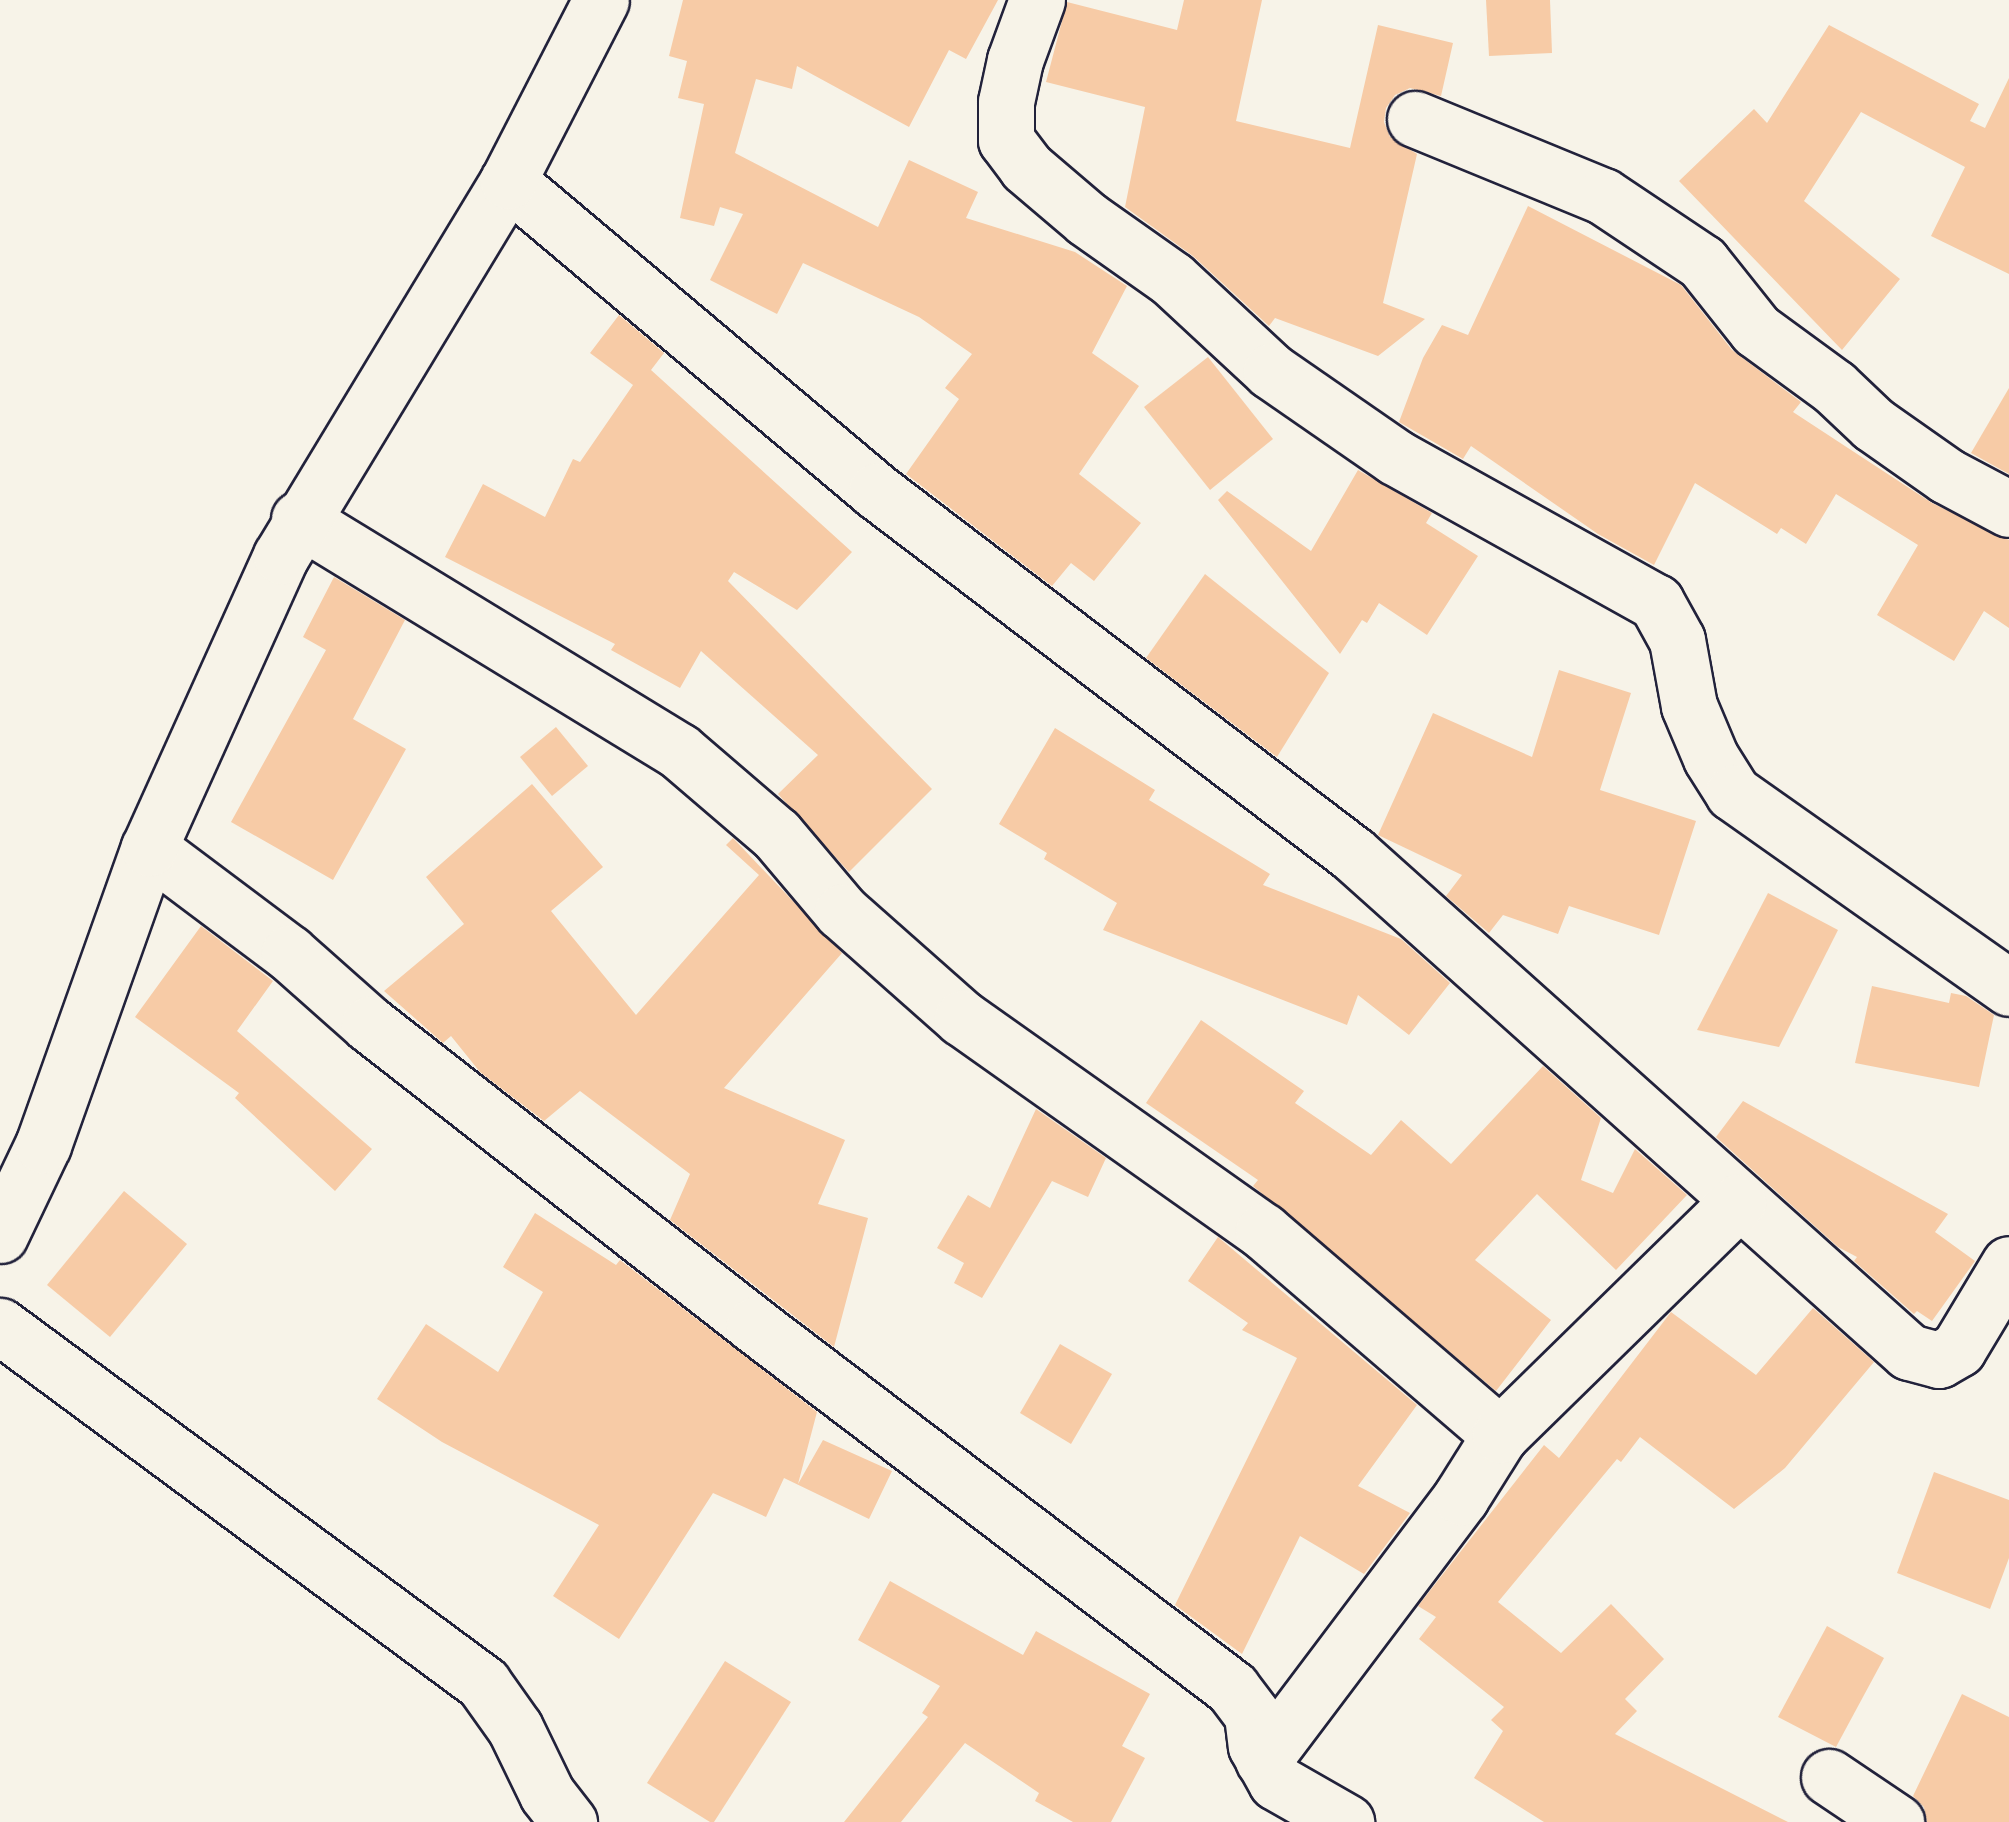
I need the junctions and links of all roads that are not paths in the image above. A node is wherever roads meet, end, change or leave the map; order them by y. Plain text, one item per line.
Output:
1 (602, 0) edge
2 (1037, 0) edge
3 (1415, 119) dead end
4 (508, 182) junction
5 (2009, 509) edge
6 (300, 520) junction
7 (150, 848) junction
8 (2009, 988) edge
9 (22, 1157) edge
10 (1738, 1202) junction
11 (0, 1235) edge
12 (2009, 1264) edge
13 (0, 1326) edge
14 (1500, 1435) junction
15 (1263, 1760) junction
16 (1829, 1777) dead end
17 (569, 1822) edge
18 (1346, 1822) edge
19 (1896, 1822) edge

1 - 4 street
2 - 8 street
3 - 5 street
4 - 6 street
4 - 10 street
6 - 7 street
6 - 14 street
7 - 9 street
7 - 15 street
9 - 11 street
10 - 12 street
10 - 14 street
13 - 17 street
14 - 15 street
15 - 18 street
16 - 19 street

